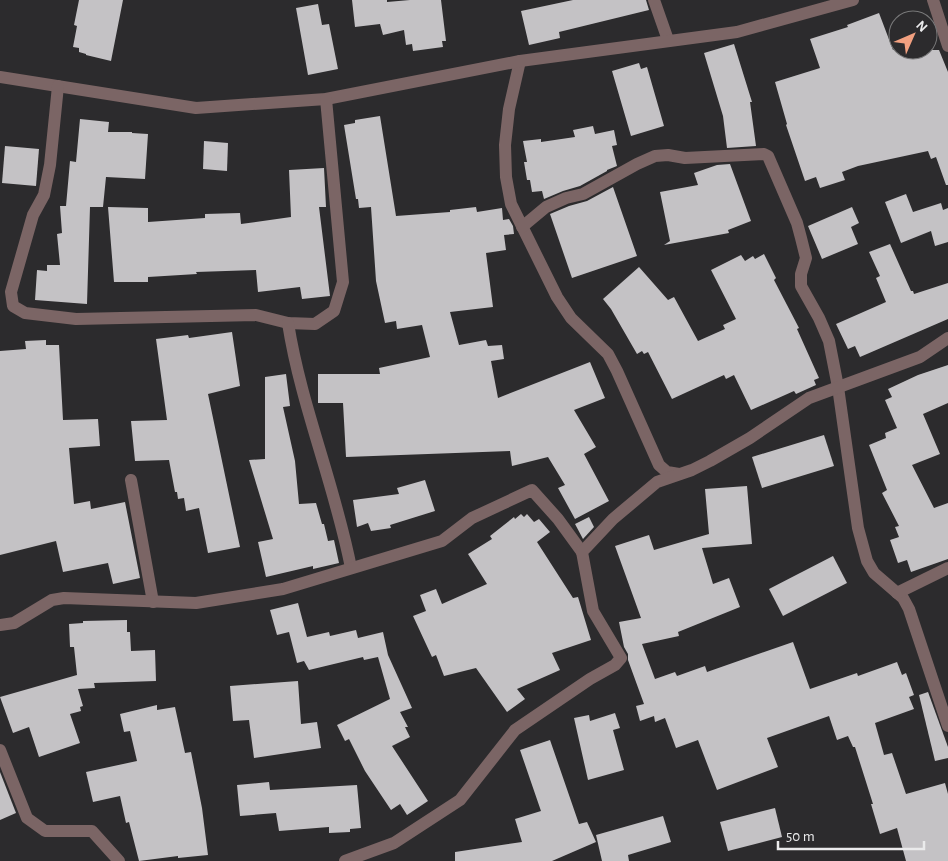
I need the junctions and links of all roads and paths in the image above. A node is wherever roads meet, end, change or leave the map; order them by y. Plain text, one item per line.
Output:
1 (654, 0) edge
2 (854, 0) edge
3 (933, 0) edge
4 (827, 3) edge
5 (668, 40) junction
6 (948, 46) edge
7 (520, 61) junction
8 (0, 77) edge
9 (58, 86) junction
10 (326, 99) junction
11 (522, 227) junction
12 (288, 323) junction
13 (948, 338) edge
14 (838, 386) junction
15 (659, 465) junction
16 (679, 474) junction
17 (131, 480) dead end
18 (658, 482) junction
19 (582, 552) junction
20 (352, 568) junction
21 (948, 568) edge
22 (897, 592) junction
23 (153, 602) junction
24 (0, 625) edge
25 (948, 726) edge
26 (0, 750) edge
27 (119, 861) edge
28 (345, 861) edge

1 - 5 street
2 - 4 street
3 - 6 street
4 - 5 street
5 - 7 street
7 - 10 street
7 - 11 street
8 - 9 street
9 - 10 street
9 - 12 street
10 - 12 street
11 - 14 street
11 - 15 street
12 - 20 street
13 - 14 street
14 - 16 street
14 - 22 street
15 - 16 street
15 - 18 street
16 - 18 street
17 - 23 street
18 - 19 street
19 - 20 street
19 - 28 street
20 - 23 street
21 - 22 street
22 - 25 street
23 - 24 street
26 - 27 street

